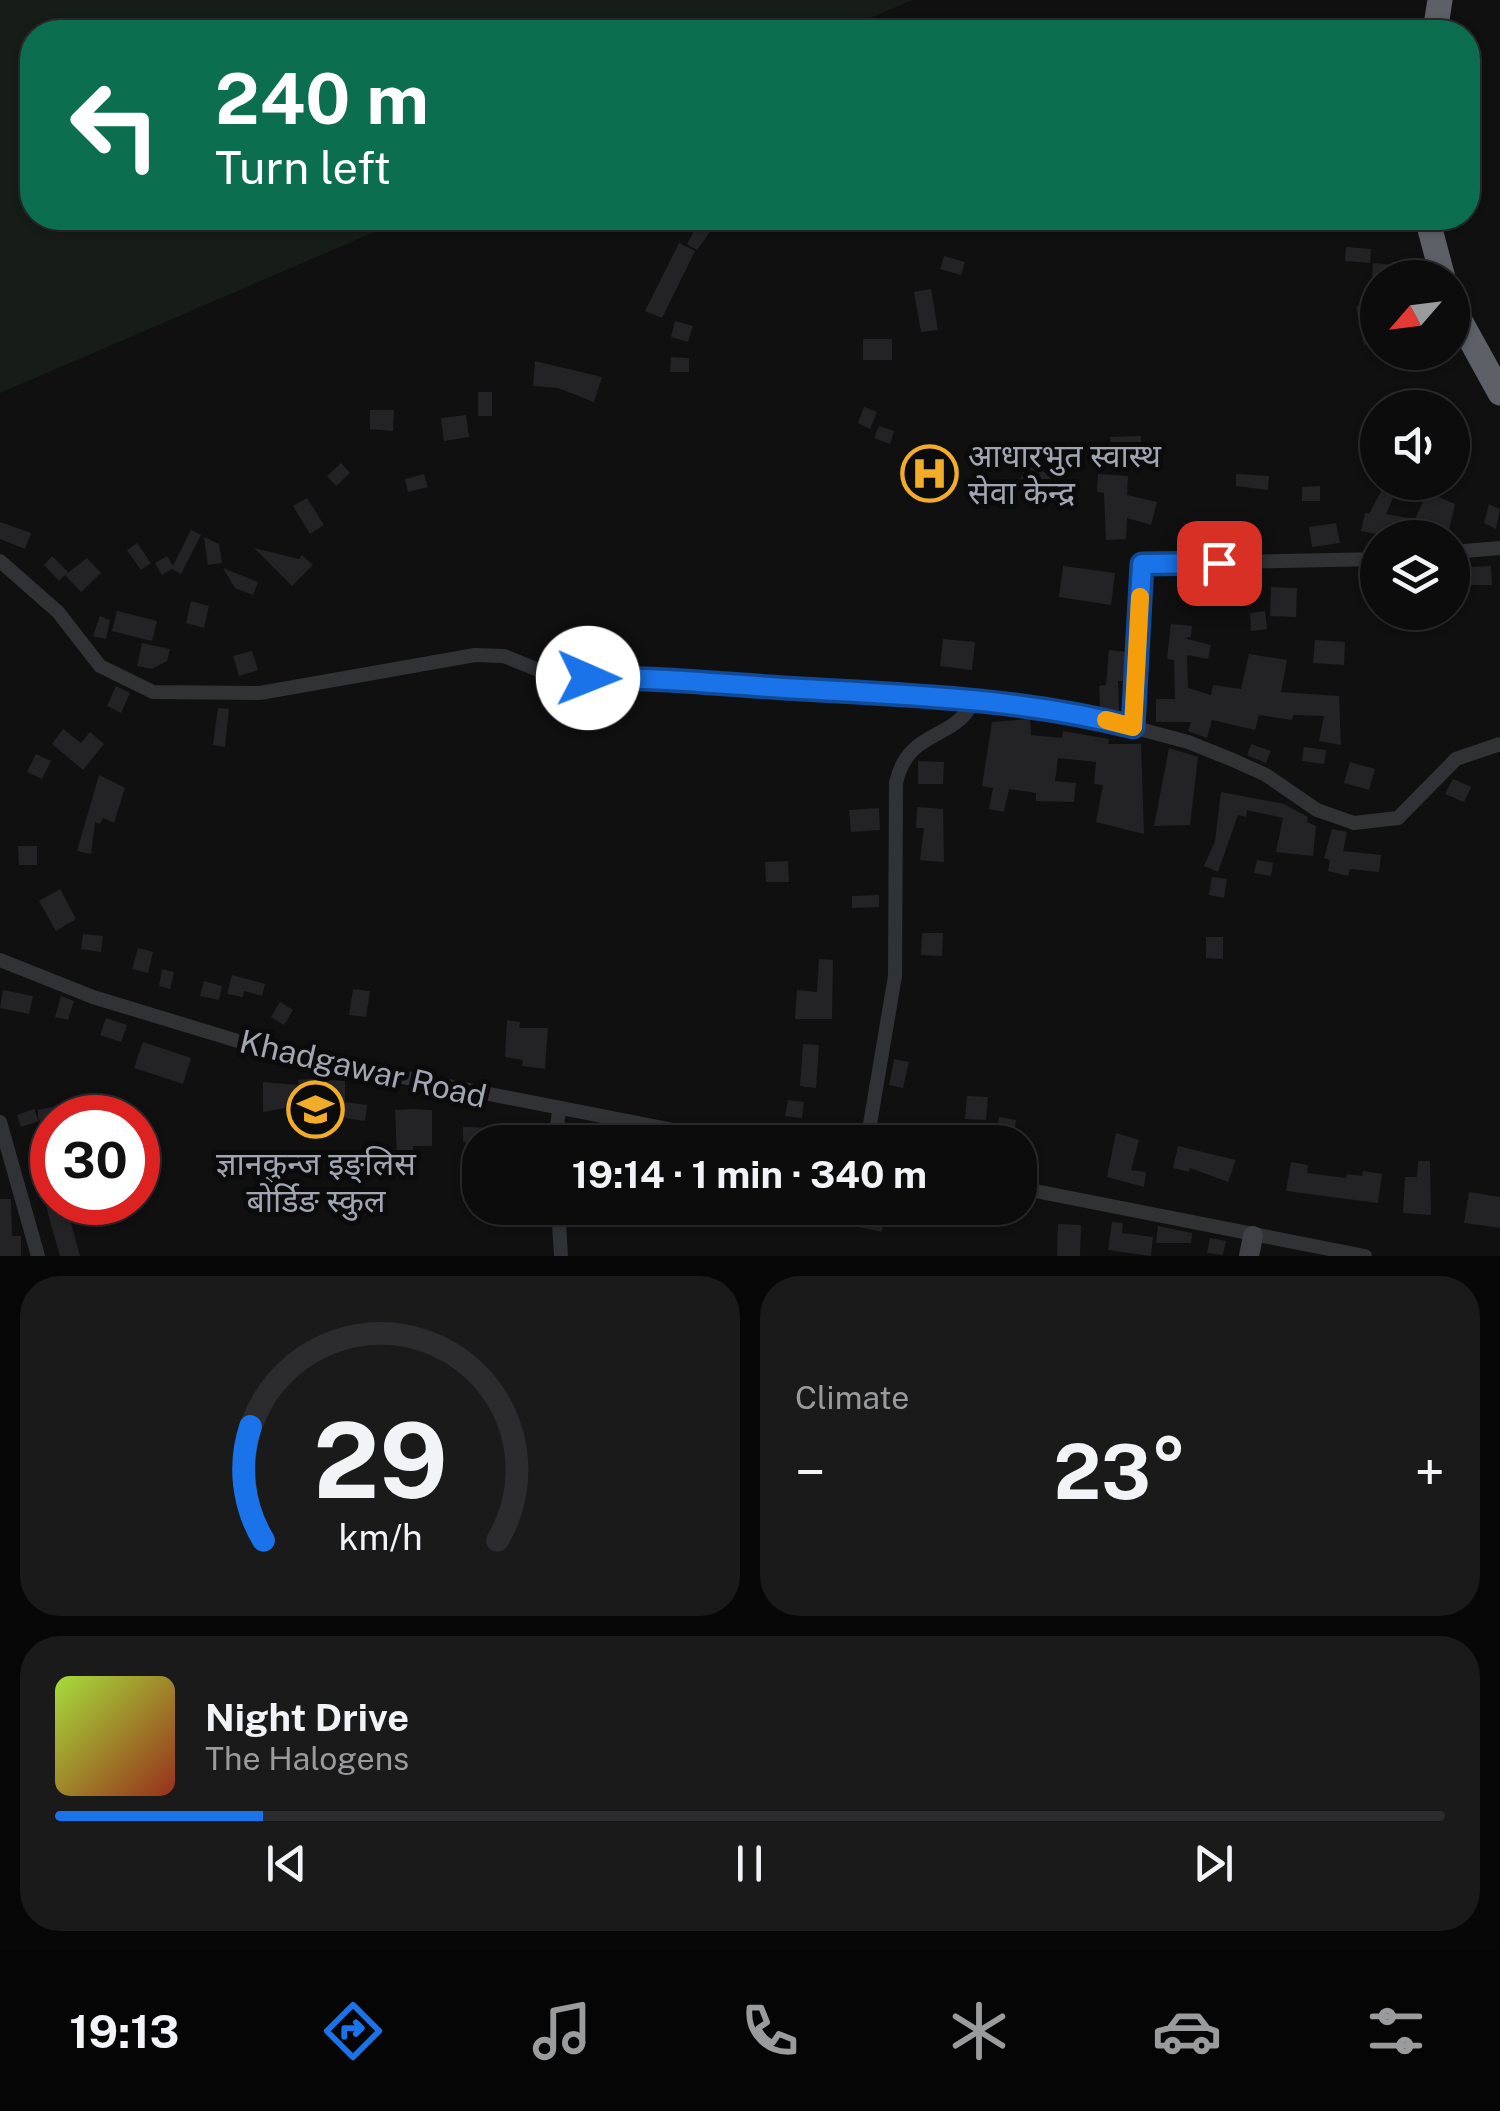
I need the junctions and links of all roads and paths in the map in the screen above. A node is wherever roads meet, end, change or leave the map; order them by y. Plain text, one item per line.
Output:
1 (1430, 230) edge
2 (1438, 260) edge
3 (1470, 339) edge
4 (1500, 394) edge
5 (1500, 548) edge
6 (1470, 550) edge
7 (1360, 559) edge
8 (0, 561) edge
9 (972, 704) junction
10 (1133, 727) junction
11 (1500, 744) edge
12 (0, 960) edge
13 (559, 1111) junction
14 (0, 1122) edge
15 (557, 1125) edge
16 (638, 1125) edge
17 (871, 1125) edge
18 (1037, 1192) edge
19 (559, 1225) edge
20 (1250, 1246) edge
21 (38, 1256) edge
22 (561, 1256) edge
23 (1365, 1256) edge

1 - 2 highway
3 - 4 highway
5 - 6 street
7 - 10 street
8 - 9 street
9 - 10 street
9 - 17 street
10 - 11 street
12 - 13 street, Khadgawar Road
13 - 15 street
13 - 16 street, Khadgawar Road
14 - 21 street
18 - 20 street
19 - 22 street
20 - 23 street

